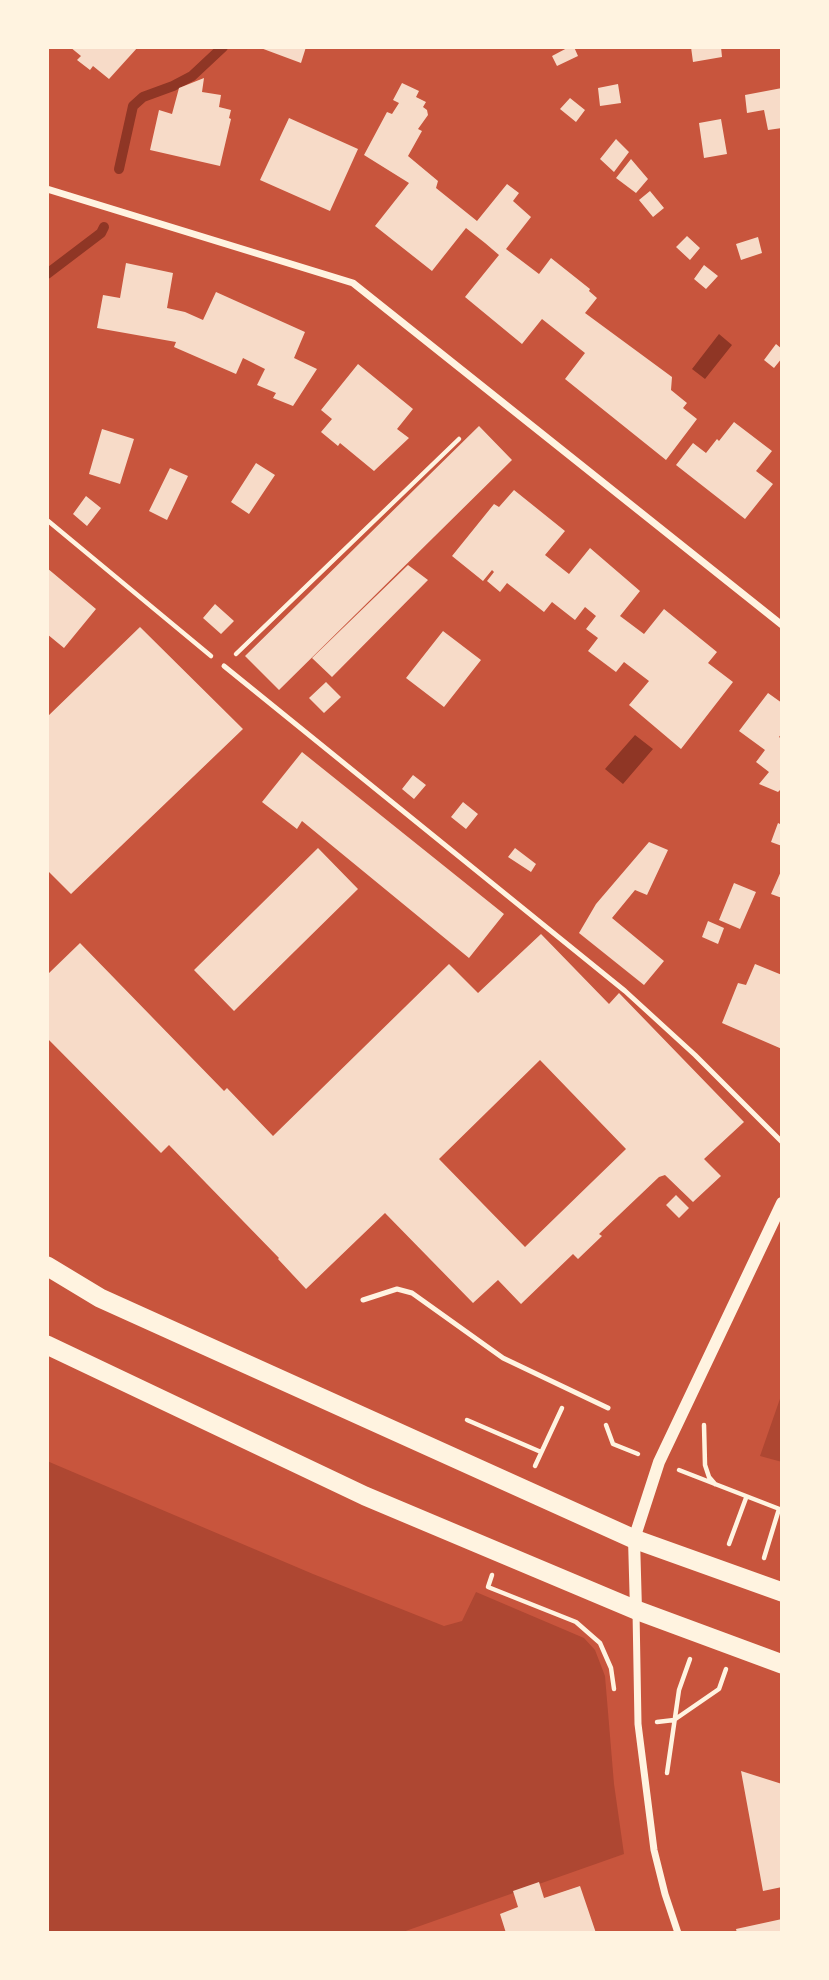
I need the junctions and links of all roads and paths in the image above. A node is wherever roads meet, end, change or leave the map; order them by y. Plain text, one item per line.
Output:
1 (47, 188) edge
2 (459, 439) dead end
3 (47, 520) edge
4 (782, 625) edge
5 (223, 666) junction
6 (782, 1142) edge
7 (782, 1203) edge
8 (47, 1266) edge
9 (363, 1300) dead end
10 (47, 1345) edge
11 (608, 1408) dead end
12 (704, 1417) dead end
13 (467, 1420) dead end
14 (541, 1452) dead end
15 (746, 1498) junction
16 (782, 1510) edge
17 (634, 1539) junction
18 (720, 1570) junction
19 (782, 1592) edge
20 (636, 1610) junction
21 (699, 1633) junction
22 (782, 1664) edge
23 (665, 1783) dead end
24 (678, 1933) edge

1 - 4 street
2 - 5 path
3 - 5 path
5 - 6 lane
7 - 17 street
8 - 17 highway
9 - 11 lane
10 - 20 highway
12 - 15 path
13 - 14 path
15 - 16 path
15 - 18 path
17 - 18 highway
17 - 20 street
18 - 19 highway
20 - 21 highway
20 - 24 street
21 - 22 highway
21 - 23 path

